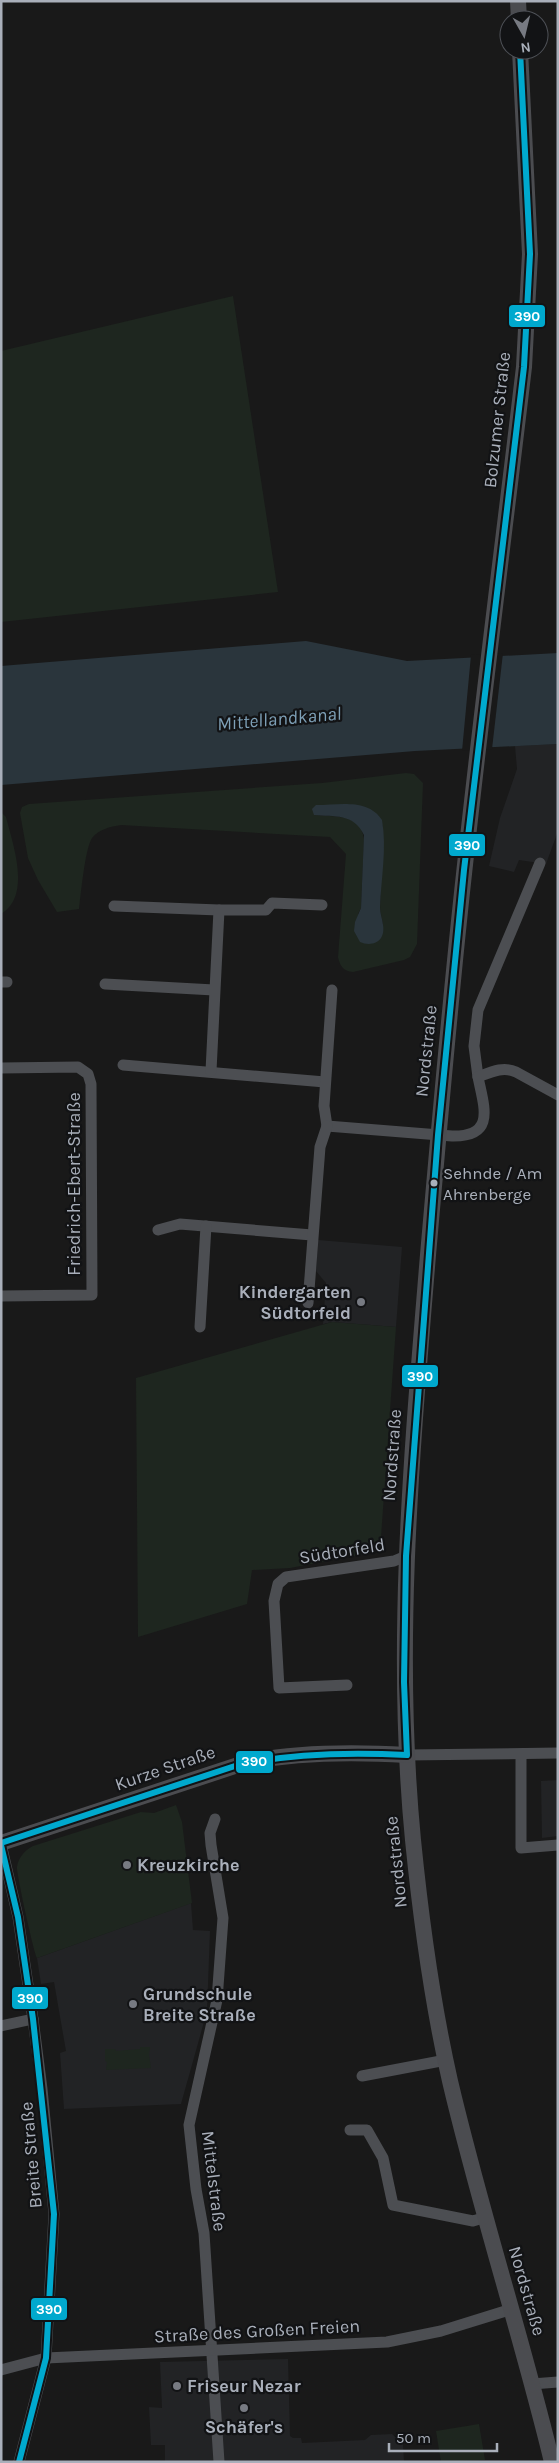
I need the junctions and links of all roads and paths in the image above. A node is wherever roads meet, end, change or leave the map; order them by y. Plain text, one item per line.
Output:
1 (520, 60) edge
2 (477, 762) joint
3 (540, 863) dead end
4 (322, 905) dead end
5 (114, 906) dead end
6 (219, 910) junction
7 (105, 984) dead end
8 (214, 990) junction
9 (332, 990) dead end
10 (123, 1066) dead end
11 (1, 1068) edge
12 (212, 1071) junction
13 (478, 1077) junction
14 (326, 1082) junction
15 (558, 1096) edge
16 (328, 1126) junction
17 (438, 1135) junction
18 (206, 1226) junction
19 (158, 1230) dead end
20 (312, 1235) junction
21 (1, 1296) edge
22 (308, 1303) dead end
23 (200, 1327) dead end
24 (406, 1556) junction
25 (347, 1685) dead end
26 (558, 1753) edge
27 (521, 1754) junction
28 (407, 1755) junction
29 (215, 1818) dead end
30 (1, 1844) edge
31 (558, 1845) edge
32 (33, 2019) junction
33 (1, 2026) edge
34 (446, 2060) junction
35 (362, 2076) dead end
36 (350, 2130) dead end
37 (486, 2218) junction
38 (512, 2309) junction
39 (212, 2351) junction
40 (46, 2358) junction
41 (1, 2370) edge
42 (558, 2382) edge
43 (532, 2384) junction
44 (19, 2462) edge
45 (219, 2462) edge
46 (552, 2462) edge

1 - 2 main road, Bolzumer Straße
2 - 17 main road, Nordstraße
3 - 13 street
4 - 6 street
5 - 6 street
6 - 8 street
7 - 8 street
8 - 12 street
9 - 14 street
10 - 12 street
11 - 21 street, Friedrich-Ebert-Straße
12 - 14 street
13 - 15 street
13 - 17 street
14 - 16 street
16 - 17 street
16 - 20 street
17 - 24 main road, Nordstraße
18 - 19 street
18 - 20 street
18 - 23 street
20 - 22 street
24 - 25 street, Südtorfeld
24 - 28 main road, Nordstraße
26 - 27 street
27 - 28 street
27 - 31 street
28 - 30 main road, Kurze Straße
28 - 34 main road, Nordstraße
29 - 39 street, Mittelstraße
30 - 32 street, Breite Straße
32 - 33 street
32 - 40 street, Breite Straße
34 - 35 street
34 - 37 main road, Nordstraße
36 - 37 street
37 - 38 main road, Nordstraße
38 - 39 street, Straße des Großen Freien
38 - 43 main road, Nordstraße
39 - 40 street, Straße des Großen Freien
39 - 45 street, Mittelstraße
40 - 41 street, Straße des Großen Freien
40 - 44 street, Breite Straße
42 - 43 street
43 - 46 main road, Nordstraße

